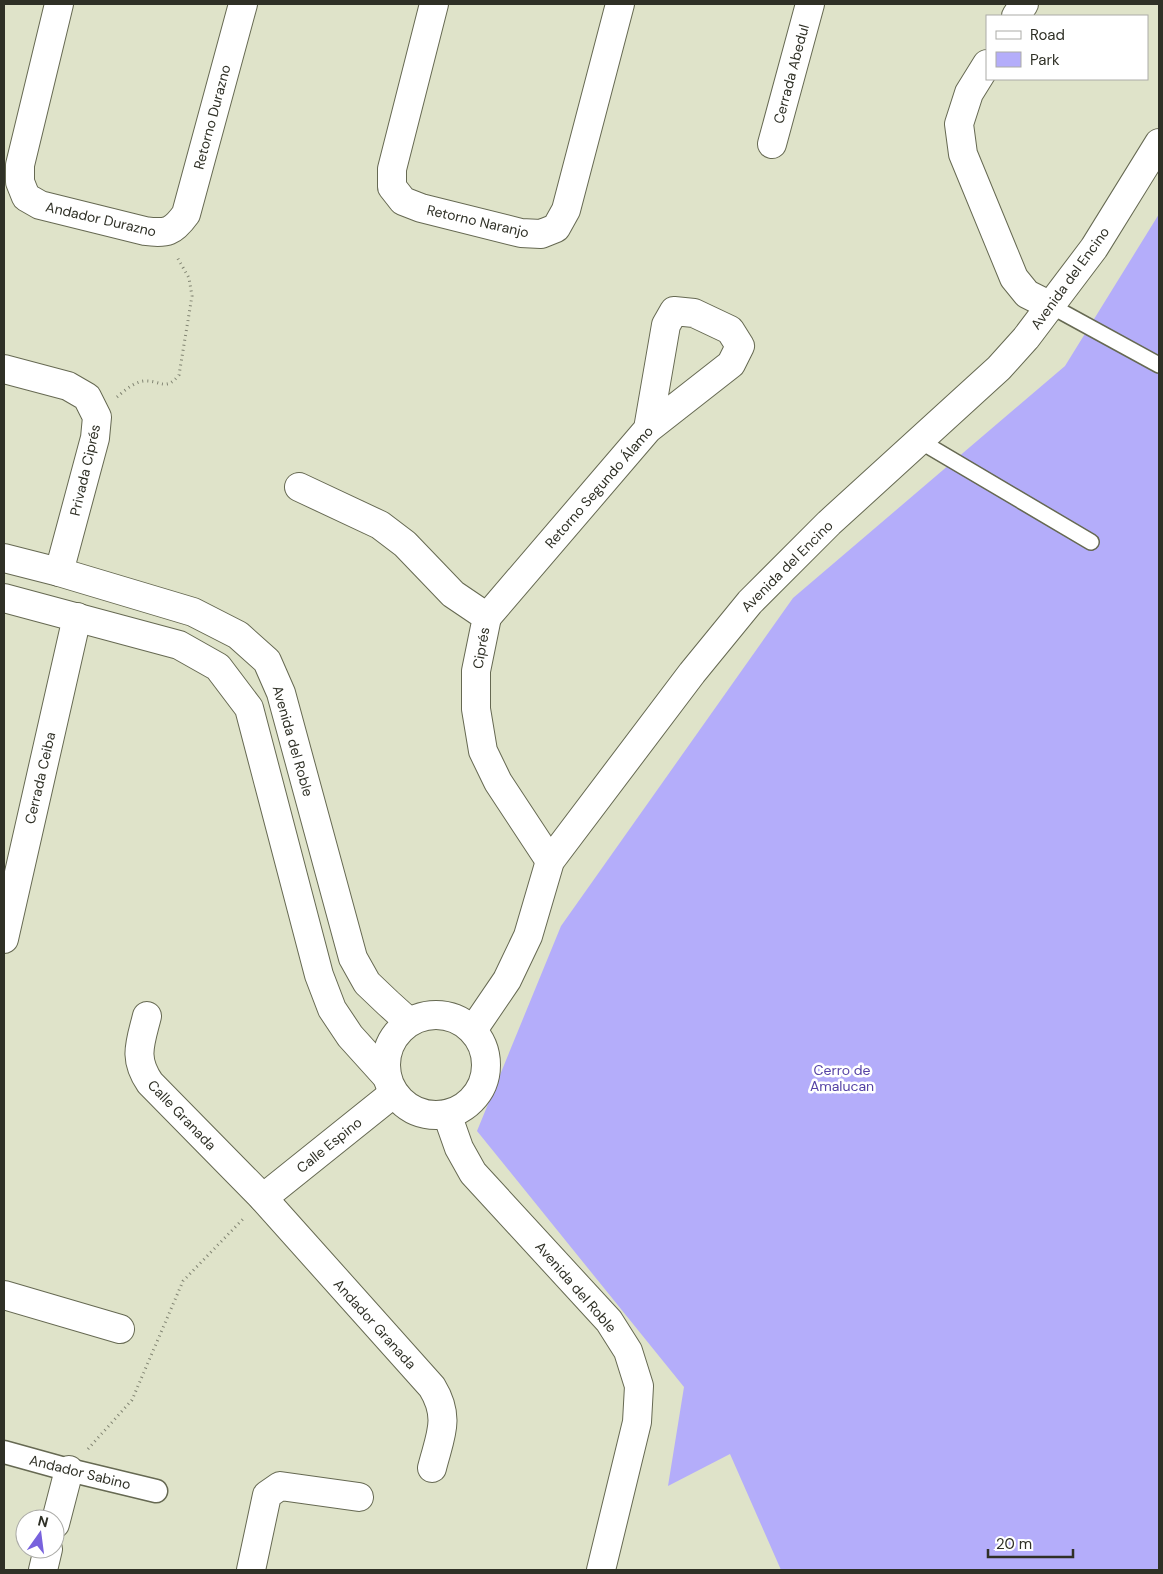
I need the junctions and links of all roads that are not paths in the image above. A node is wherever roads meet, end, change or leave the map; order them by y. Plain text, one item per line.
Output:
1 (59, 4) edge
2 (243, 4) edge
3 (434, 4) edge
4 (620, 4) edge
5 (810, 4) edge
6 (1024, 4) edge
7 (1017, 15) edge
8 (986, 66) edge
9 (1159, 143) edge
10 (772, 144) dead end
11 (169, 230) joint
12 (1051, 306) junction
13 (1159, 365) edge
14 (4, 370) edge
15 (648, 429) junction
16 (920, 441) junction
17 (299, 487) dead end
18 (1091, 542) dead end
19 (4, 558) edge
20 (59, 572) junction
21 (4, 598) edge
22 (77, 616) junction
23 (487, 617) junction
24 (550, 861) junction
25 (4, 939) edge
26 (147, 1016) dead end
27 (409, 1022) junction
28 (473, 1030) junction
29 (391, 1085) junction
30 (447, 1114) junction
31 (263, 1198) junction
32 (4, 1295) edge
33 (120, 1329) dead end
34 (4, 1452) edge
35 (432, 1468) dead end
36 (69, 1470) junction
37 (156, 1491) dead end
38 (359, 1497) dead end
39 (59, 1509) edge
40 (608, 1568) edge
41 (251, 1570) edge

1 - 11 street, Andador Durazno
2 - 11 street, Retorno Durazno
3 - 4 street, Retorno Naranjo
5 - 10 street, Cerrada Abedul
6 - 7 street
8 - 12 street
9 - 12 street, Avenida del Encino
12 - 13 lane
12 - 16 street, Avenida del Encino
14 - 20 street, Privada Ciprés
15 - 15 street, Retorno Segundo Álamo
15 - 23 street, Retorno Segundo Álamo
16 - 18 lane
16 - 24 street, Avenida del Encino
17 - 23 street, Ciprés
19 - 20 street, Avenida del Roble
20 - 27 street, Avenida del Roble
21 - 22 street
22 - 25 street, Cerrada Ceiba
22 - 29 street
23 - 24 street, Ciprés
24 - 28 street, Avenida del Encino
26 - 31 street, Calle Granada
27 - 28 street
27 - 29 street
28 - 30 street
29 - 30 street
29 - 31 street, Calle Espino
30 - 40 street, Avenida del Roble
31 - 35 street, Andador Granada
32 - 33 street
34 - 36 street, Andador Sabino
36 - 37 street, Andador Sabino
36 - 39 street
38 - 41 street

